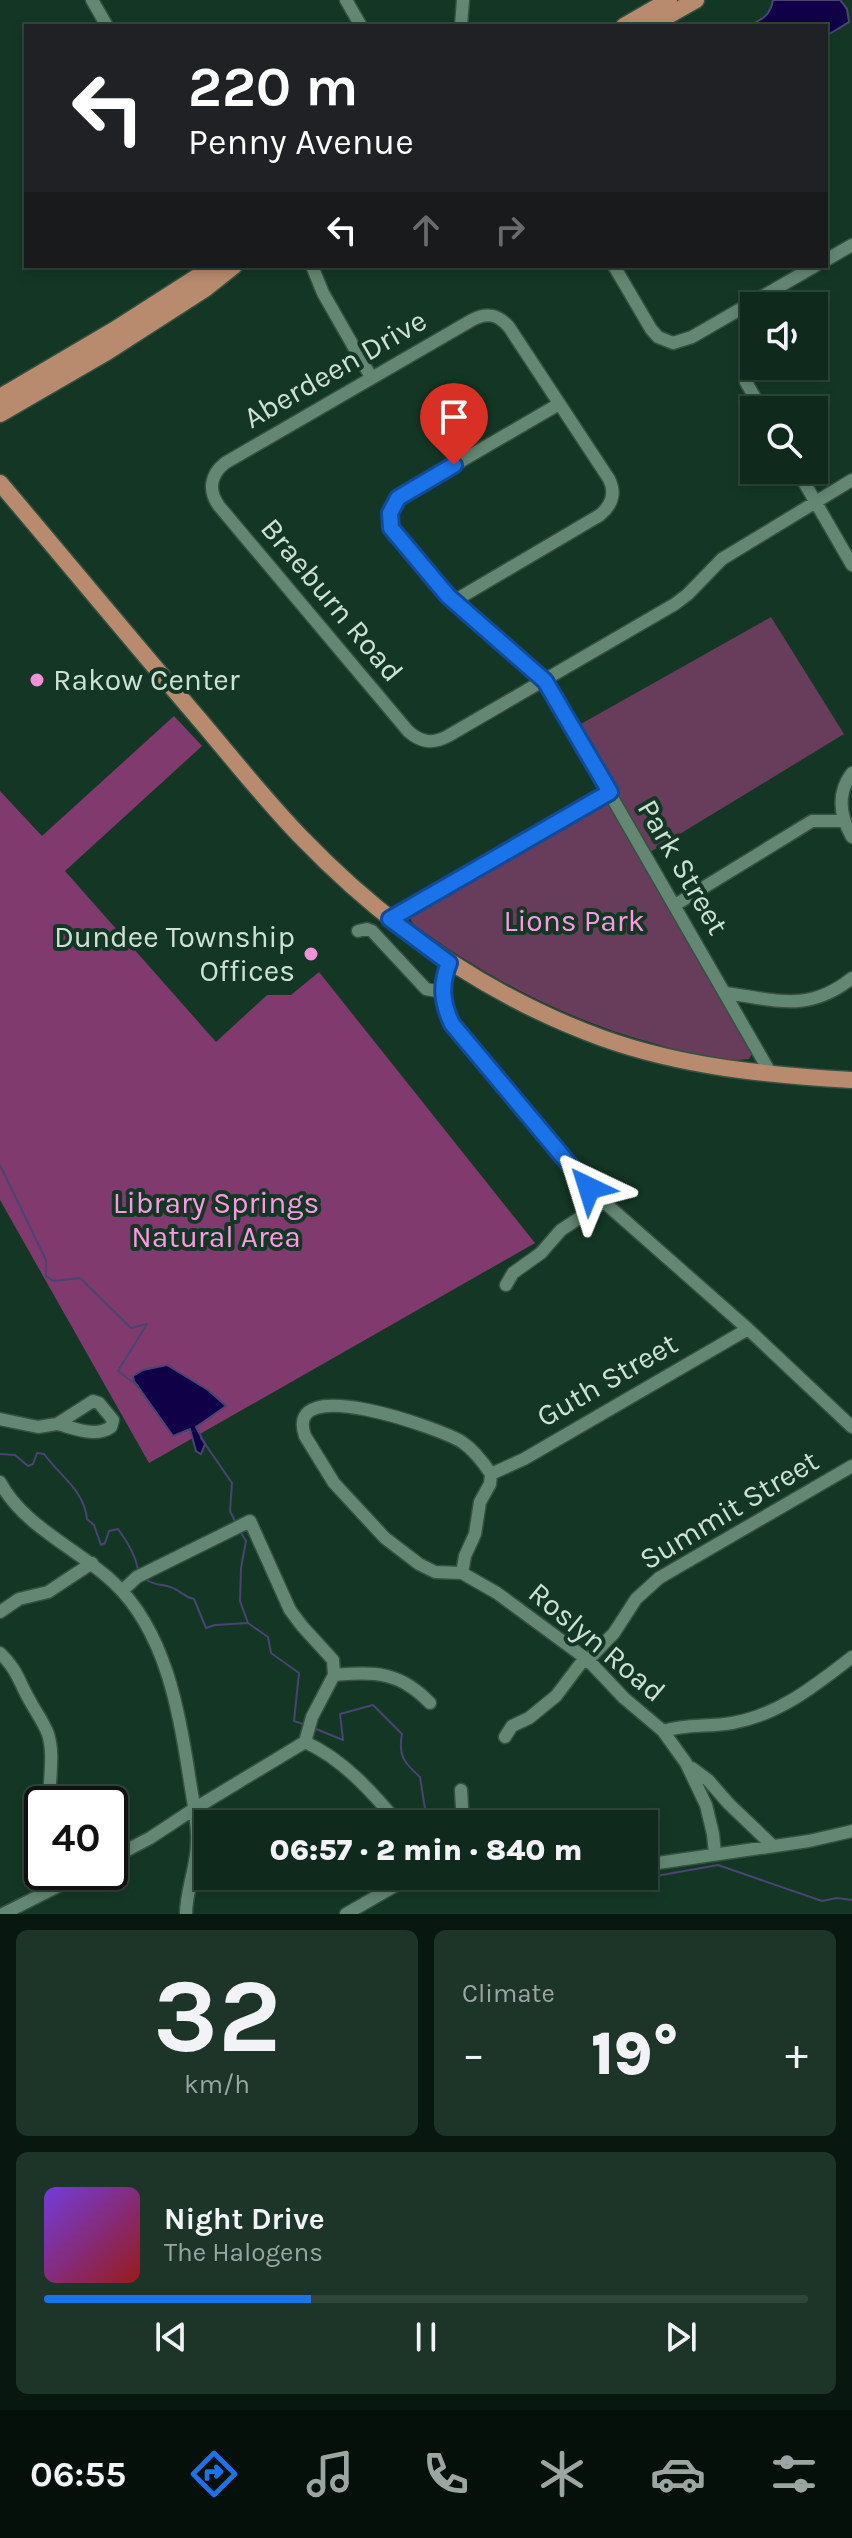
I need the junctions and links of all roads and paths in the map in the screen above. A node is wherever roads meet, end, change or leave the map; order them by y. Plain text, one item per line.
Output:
1 (92, 0) edge
2 (346, 0) edge
3 (463, 0) edge
4 (669, 0) edge
5 (696, 0) edge
6 (106, 24) edge
7 (360, 24) edge
8 (461, 24) edge
9 (627, 24) edge
10 (654, 24) edge
11 (852, 245) edge
12 (828, 259) edge
13 (211, 268) edge
14 (231, 268) edge
15 (313, 268) edge
16 (615, 268) edge
17 (812, 268) edge
18 (371, 377) junction
19 (746, 382) dead end
20 (754, 396) edge
21 (0, 397) edge
22 (559, 404) junction
23 (0, 414) edge
24 (852, 480) edge
25 (0, 483) edge
26 (212, 483) joint
27 (805, 484) edge
28 (815, 502) junction
29 (852, 565) edge
30 (454, 601) junction
31 (545, 681) junction
32 (852, 773) edge
33 (610, 792) junction
34 (843, 821) junction
35 (852, 837) edge
36 (675, 905) junction
37 (390, 919) junction
38 (358, 931) dead end
39 (449, 963) junction
40 (852, 978) edge
41 (442, 992) junction
42 (726, 993) junction
43 (771, 1074) junction
44 (852, 1080) edge
45 (604, 1202) junction
46 (506, 1285) dead end
47 (748, 1329) junction
48 (0, 1419) edge
49 (57, 1424) dead end
50 (852, 1427) edge
51 (852, 1466) edge
52 (491, 1474) junction
53 (0, 1482) edge
54 (92, 1563) junction
55 (462, 1573) junction
56 (122, 1591) junction
57 (0, 1612) edge
58 (0, 1653) edge
59 (852, 1657) edge
60 (588, 1660) junction
61 (334, 1675) junction
62 (430, 1703) dead end
63 (663, 1731) junction
64 (505, 1737) dead end
65 (305, 1742) junction
66 (686, 1763) junction
67 (48, 1786) edge
68 (461, 1790) dead end
69 (194, 1809) junction
70 (388, 1810) edge
71 (462, 1810) edge
72 (852, 1831) edge
73 (773, 1846) junction
74 (128, 1850) edge
75 (715, 1854) junction
76 (658, 1863) edge
77 (50, 1890) edge
78 (388, 1890) edge
79 (3, 1914) edge
80 (186, 1914) edge
81 (346, 1914) edge

1 - 6 street
2 - 7 street
3 - 8 street
4 - 9 main road
5 - 10 main road
11 - 12 street
13 - 21 main road
14 - 23 main road
15 - 18 street
16 - 17 street
18 - 22 street, Aberdeen Drive
18 - 26 street, Aberdeen Drive
19 - 20 street
22 - 30 street
22 - 30 street, Park Street
24 - 28 street
25 - 37 main road
26 - 31 street, Braeburn Road
27 - 28 street
28 - 29 street
28 - 31 street
30 - 31 street, Park Street
31 - 33 street, Park Street
32 - 34 street
33 - 36 street, Park Street
33 - 37 street
34 - 35 street
34 - 36 street
36 - 42 street, Park Street
37 - 39 main road
38 - 41 street
39 - 41 street
39 - 43 main road
40 - 42 street
41 - 45 street
42 - 43 street, Park Street
43 - 44 main road
45 - 46 street
45 - 47 street
47 - 50 street
47 - 52 street, Guth Street
48 - 49 street
51 - 60 street, Summit Street
52 - 55 street
52 - 55 street, Roslyn Road
53 - 54 street
54 - 56 street
54 - 57 street
55 - 60 street, Roslyn Road
56 - 61 street
56 - 69 street
58 - 67 street
59 - 63 street
60 - 63 street, Roslyn Road
60 - 64 street, Summit Street
61 - 62 street
61 - 65 street
63 - 66 street, Roslyn Road
65 - 69 street
65 - 70 street
66 - 73 street, Roslyn Road
66 - 75 street, Roslyn Road
68 - 71 street
69 - 74 street
69 - 80 street
72 - 73 street
73 - 75 street
75 - 76 street
77 - 79 street
78 - 81 street

